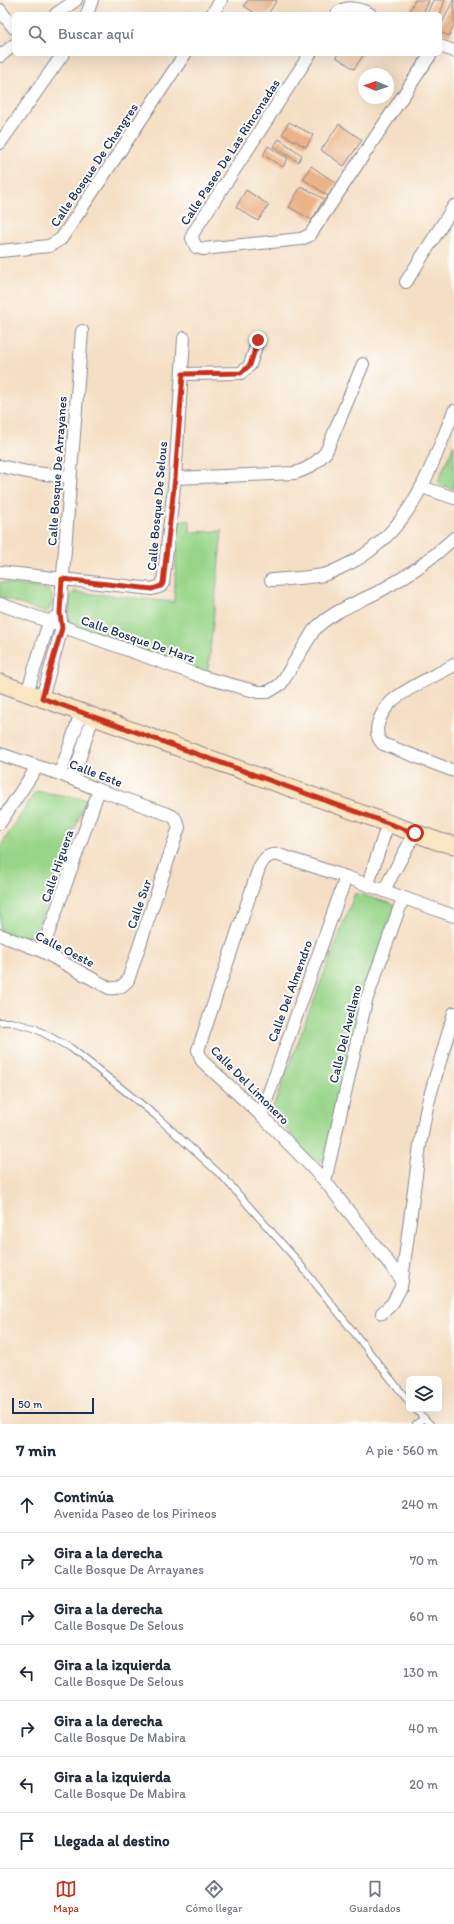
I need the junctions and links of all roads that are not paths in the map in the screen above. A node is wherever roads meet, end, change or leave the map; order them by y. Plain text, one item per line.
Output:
1 (76, 0) edge
2 (92, 0) edge
3 (0, 10) edge
4 (59, 12) edge
5 (88, 12) edge
6 (340, 12) edge
7 (364, 12) edge
8 (12, 25) edge
9 (442, 47) edge
10 (454, 51) edge
11 (62, 56) edge
12 (184, 56) edge
13 (309, 56) edge
14 (430, 56) edge
15 (0, 142) edge
16 (454, 206) edge
17 (0, 251) edge
18 (406, 282) dead end
19 (82, 331) dead end
20 (184, 338) dead end
21 (258, 340) dead end
22 (363, 364) dead end
23 (183, 374) junction
24 (454, 411) edge
25 (0, 466) edge
26 (70, 477) junction
27 (175, 478) junction
28 (422, 487) junction
29 (454, 498) edge
30 (454, 538) edge
31 (0, 572) edge
32 (62, 579) junction
33 (271, 580) dead end
34 (0, 604) edge
35 (60, 613) junction
36 (49, 622) junction
37 (62, 628) junction
38 (454, 665) edge
39 (0, 683) edge
40 (34, 696) junction
41 (87, 714) junction
42 (0, 754) edge
43 (37, 767) junction
44 (454, 771) edge
45 (60, 774) junction
46 (73, 779) junction
47 (99, 790) junction
48 (178, 822) joint
49 (0, 823) edge
50 (388, 823) junction
51 (415, 833) junction
52 (449, 846) edge
53 (346, 876) junction
54 (368, 884) junction
55 (384, 890) junction
56 (404, 898) junction
57 (454, 916) edge
58 (0, 935) edge
59 (42, 951) junction
60 (116, 988) joint
61 (454, 1013) edge
62 (0, 1022) edge
63 (261, 1115) junction
64 (325, 1181) junction
65 (402, 1280) junction
66 (382, 1314) dead end
67 (406, 1398) edge
68 (418, 1412) edge
69 (424, 1418) junction
70 (416, 1424) edge
71 (430, 1424) edge

1 - 4 street
2 - 5 street
3 - 8 street
6 - 7 street
9 - 10 street
11 - 15 street
12 - 17 street, Calle Bosque De Changres
13 - 14 street, Calle Paseo De Las Rinconadas
16 - 18 street
19 - 26 street, Calle Bosque De Arrayanes
20 - 23 street, Calle Bosque De Selous
21 - 23 street
22 - 27 street
23 - 27 street, Calle Bosque De Selous
24 - 28 street
25 - 26 street
26 - 32 street, Calle Bosque De Arrayanes
27 - 32 street, Calle Bosque De Selous
28 - 29 street
28 - 33 street
30 - 37 street, Calle Bosque De Harz
31 - 32 street, Calle Bosque De Selous
32 - 35 street, Calle Bosque De Arrayanes
34 - 36 street, Calle Bosque De Harz
35 - 36 street
35 - 37 street, Calle Bosque De Arrayanes
36 - 37 street, Calle Bosque De Harz
36 - 40 street
37 - 40 street, Calle Bosque De Arrayanes
38 - 44 street
39 - 40 street
40 - 41 street
41 - 45 street
41 - 46 street
41 - 50 street
42 - 43 street, Calle Este
43 - 45 street, Calle Este
43 - 49 street
45 - 46 street, Calle Este
46 - 47 street, Calle Este
47 - 48 street, Calle Este
47 - 59 street, Calle Higuera
48 - 60 street, Calle Sur
50 - 51 street
50 - 54 street
51 - 52 street
51 - 55 street
53 - 54 street
53 - 63 street, Calle Del Almendro
53 - 63 street, Calle Del Limonero
54 - 55 street
55 - 56 street
56 - 57 street
56 - 64 street, Calle Del Avellano
58 - 59 street, Calle Oeste
59 - 60 street, Calle Oeste
61 - 65 street
62 - 67 lane
63 - 64 street, Calle Del Limonero
64 - 65 street, Calle Del Limonero
65 - 66 street
68 - 69 lane
69 - 70 lane
69 - 71 lane

